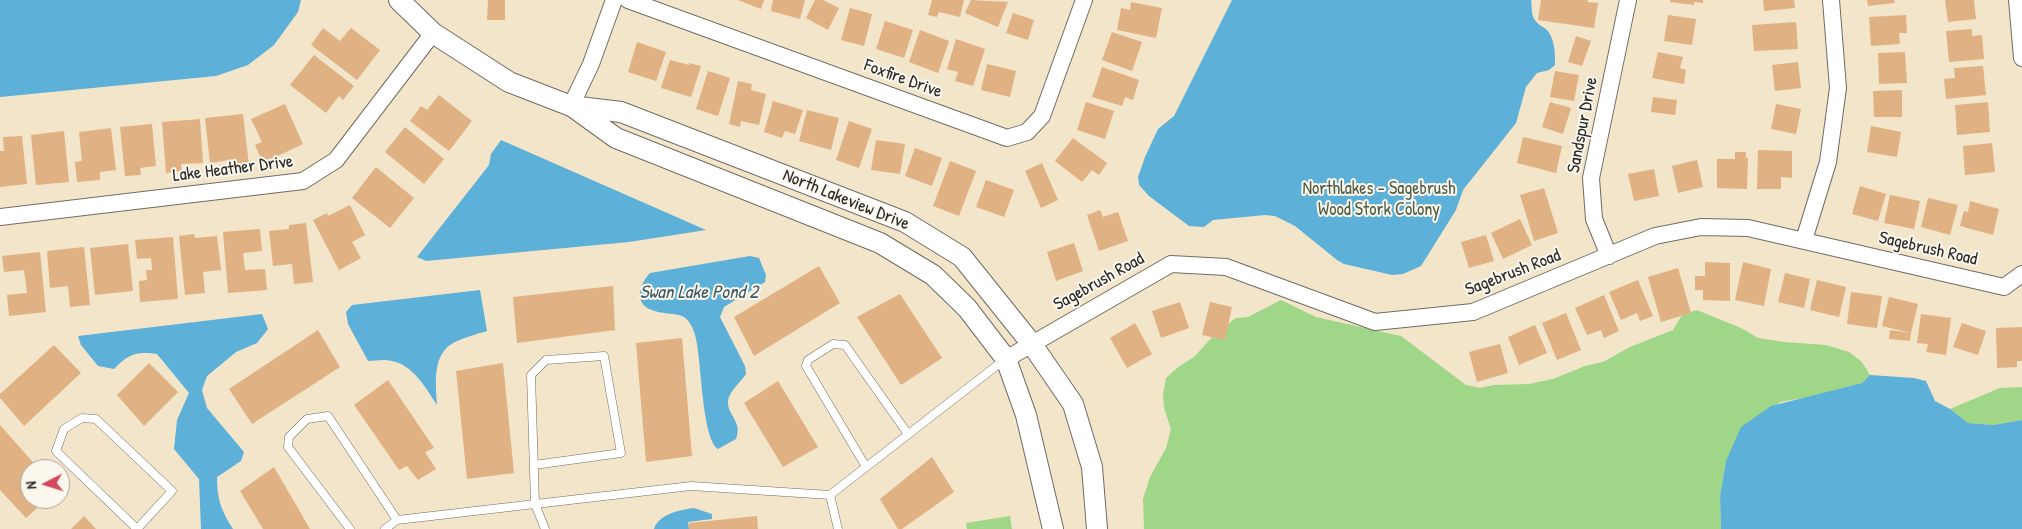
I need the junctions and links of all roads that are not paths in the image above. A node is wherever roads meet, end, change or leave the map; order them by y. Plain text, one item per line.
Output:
1 (399, 0) edge
2 (614, 0) edge
3 (628, 0) edge
4 (1084, 0) edge
5 (1628, 0) edge
6 (1831, 0) edge
7 (2017, 0) edge
8 (433, 33) junction
9 (2022, 58) edge
10 (571, 106) junction
11 (811, 186) junction
12 (801, 210) junction
13 (0, 217) edge
14 (1804, 240) junction
15 (1609, 256) junction
16 (2022, 274) edge
17 (1031, 343) junction
18 (1006, 358) junction
19 (908, 434) junction
20 (534, 464) junction
21 (866, 467) junction
22 (830, 495) junction
23 (536, 504) junction
24 (397, 520) junction
25 (137, 529) edge
26 (350, 529) edge
27 (385, 529) edge
28 (545, 529) edge
29 (838, 529) edge
30 (1053, 529) edge
31 (1097, 529) edge

1 - 8 street, North Lakeview Drive
2 - 10 street
3 - 4 street, Foxfire Drive
5 - 15 street, Sandspur Drive
6 - 14 street
7 - 9 street
8 - 10 street, North Lakeview Drive
8 - 13 street, Lake Heather Drive
10 - 11 street, North Lakeview Drive
10 - 12 street, North Lakeview Drive
11 - 12 street
11 - 17 street, North Lakeview Drive
12 - 18 street, North Lakeview Drive
14 - 15 street, Sagebrush Road
14 - 16 street, Sagebrush Road
15 - 17 street, Sagebrush Road
17 - 18 street, Sagebrush Road
17 - 31 street, North Lakeview Drive
18 - 19 lane
18 - 30 street, North Lakeview Drive
19 - 21 lane
19 - 21 lane
20 - 20 lane
20 - 23 lane
21 - 22 lane
22 - 23 lane
22 - 29 lane
23 - 24 lane
23 - 28 lane
24 - 26 lane
24 - 27 lane
25 - 25 lane

